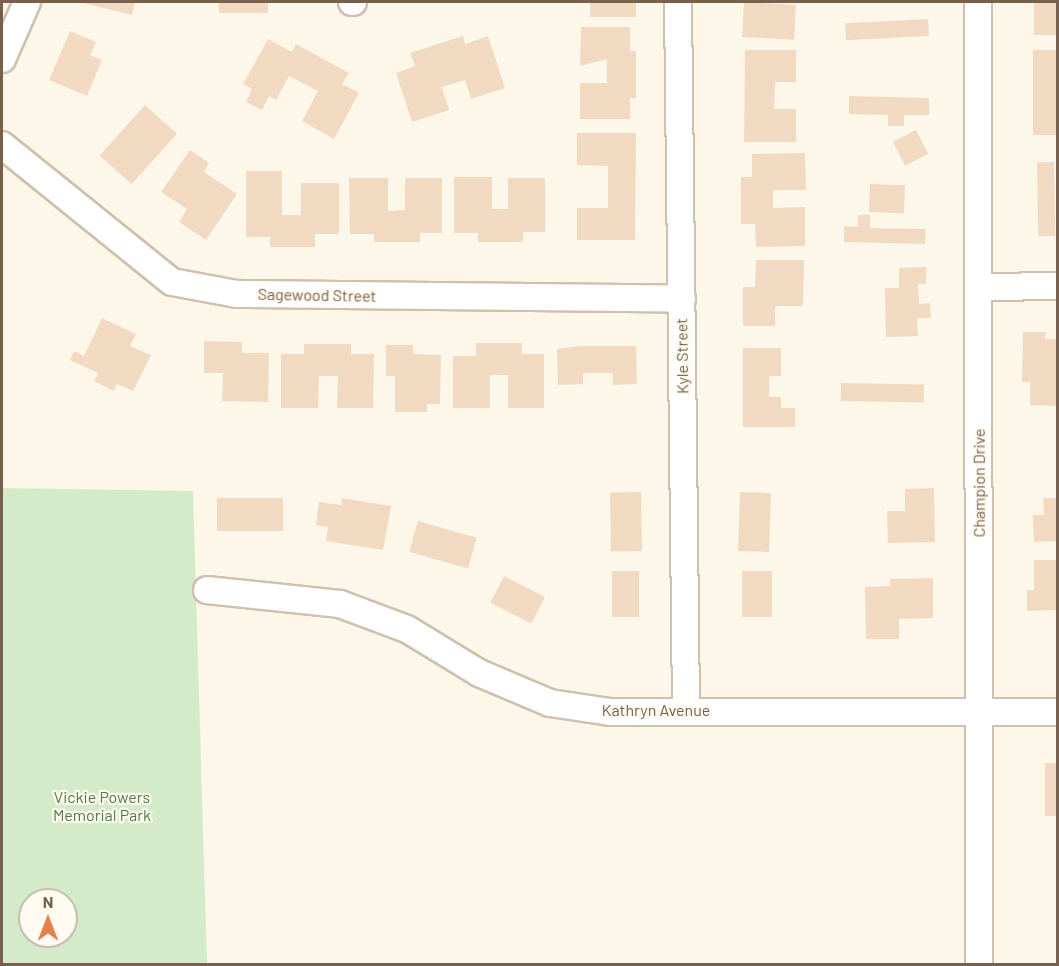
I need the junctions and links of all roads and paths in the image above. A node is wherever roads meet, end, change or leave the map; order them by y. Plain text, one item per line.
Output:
1 (27, 2) edge
2 (678, 2) edge
3 (978, 2) edge
4 (2, 59) edge
5 (2, 145) edge
6 (1058, 286) edge
7 (981, 287) junction
8 (682, 299) junction
9 (207, 590) dead end
10 (686, 710) junction
11 (978, 712) junction
12 (1058, 712) edge
13 (979, 964) edge

1 - 4 street
2 - 8 street, Kyle Street
3 - 7 street, Champion Drive
5 - 8 street, Sagewood Street
6 - 7 street
7 - 11 street, Champion Drive
8 - 10 street, Kyle Street
9 - 10 street, Kathryn Avenue
10 - 11 street, Kathryn Avenue
11 - 12 street, Kathryn Avenue
11 - 13 street, Champion Drive

